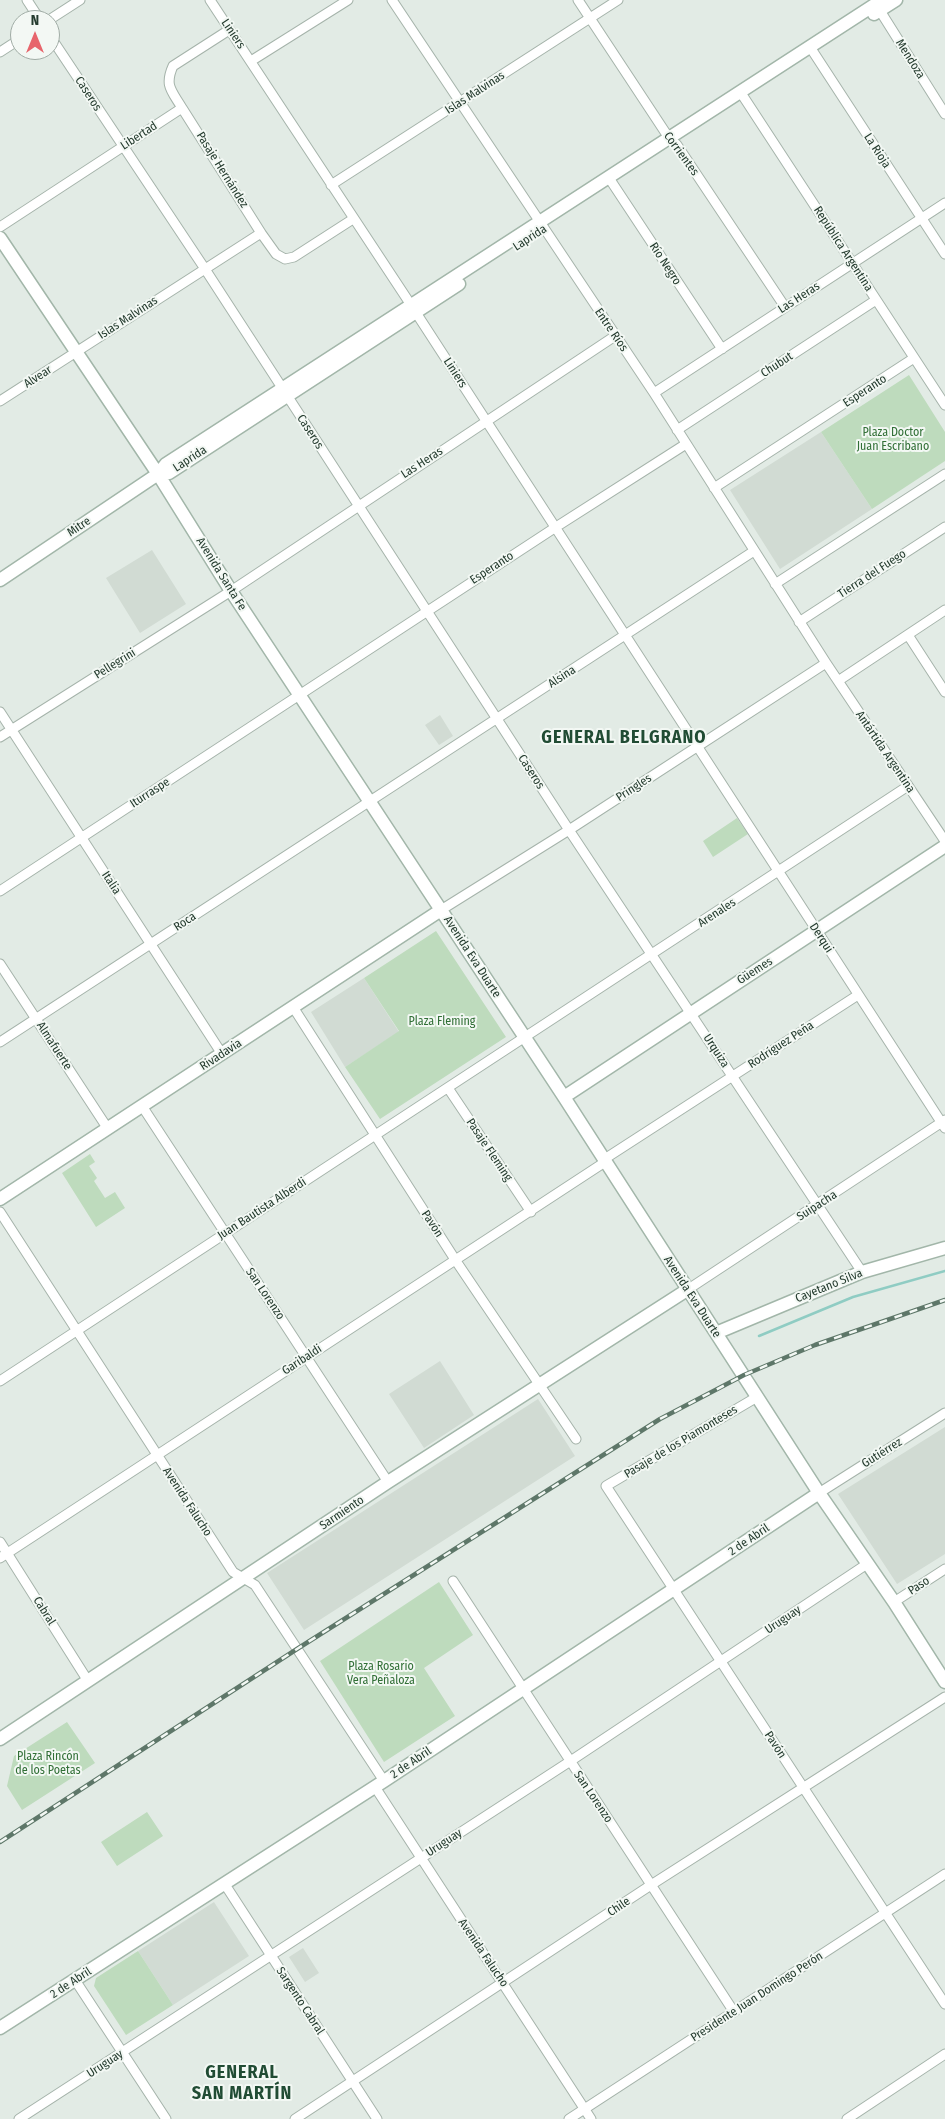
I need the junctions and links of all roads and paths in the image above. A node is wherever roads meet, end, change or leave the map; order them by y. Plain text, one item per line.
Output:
1 (80, 0) edge
2 (210, 0) edge
3 (348, 0) edge
4 (392, 0) edge
5 (578, 0) edge
6 (618, 0) edge
7 (896, 0) edge
8 (879, 5) edge
9 (60, 13) edge
10 (590, 19) junction
11 (229, 30) junction
12 (812, 50) junction
13 (60, 51) edge
14 (251, 61) junction
15 (743, 96) junction
16 (459, 103) junction
17 (182, 108) junction
18 (945, 114) edge
19 (672, 141) junction
20 (123, 146) junction
21 (611, 181) junction
22 (331, 186) junction
23 (945, 203) edge
24 (353, 218) junction
25 (922, 219) junction
26 (0, 227) edge
27 (541, 227) junction
28 (262, 233) junction
29 (0, 238) edge
30 (945, 254) edge
31 (853, 264) junction
32 (204, 269) junction
33 (876, 300) junction
34 (785, 307) junction
35 (414, 308) junction
36 (615, 336) junction
37 (722, 349) junction
38 (75, 352) junction
39 (914, 358) junction
40 (285, 392) junction
41 (654, 393) junction
42 (0, 402) edge
43 (945, 405) edge
44 (486, 421) junction
45 (678, 430) junction
46 (686, 444) junction
47 (158, 474) junction
48 (945, 474) edge
49 (714, 488) junction
50 (357, 506) junction
51 (556, 527) junction
52 (945, 527) edge
53 (754, 551) junction
54 (0, 580) edge
55 (775, 584) junction
56 (231, 591) junction
57 (945, 610) edge
58 (427, 611) junction
59 (799, 622) junction
60 (625, 635) junction
61 (908, 635) junction
62 (826, 664) junction
63 (838, 681) junction
64 (945, 692) edge
65 (300, 695) junction
66 (0, 712) edge
67 (497, 719) junction
68 (11, 730) junction
69 (0, 738) edge
70 (697, 748) junction
71 (908, 786) junction
72 (370, 802) junction
73 (569, 830) junction
74 (81, 838) junction
75 (945, 841) edge
76 (945, 846) edge
77 (778, 873) junction
78 (0, 891) edge
79 (441, 910) junction
80 (816, 931) junction
81 (151, 944) junction
82 (652, 955) junction
83 (0, 964) edge
84 (858, 996) junction
85 (293, 1007) junction
86 (691, 1013) junction
87 (36, 1018) junction
88 (525, 1038) junction
89 (0, 1042) edge
90 (222, 1054) junction
91 (733, 1077) junction
92 (448, 1088) junction
93 (564, 1097) junction
94 (142, 1106) junction
95 (944, 1124) edge
96 (108, 1129) junction
97 (374, 1135) junction
98 (604, 1161) junction
99 (0, 1199) edge
100 (818, 1206) junction
101 (0, 1212) edge
102 (531, 1212) junction
103 (224, 1233) junction
104 (945, 1248) edge
105 (456, 1261) junction
106 (862, 1272) junction
107 (687, 1290) junction
108 (76, 1331) junction
109 (716, 1334) junction
110 (306, 1357) junction
111 (0, 1381) edge
112 (539, 1386) junction
113 (757, 1397) junction
114 (945, 1413) edge
115 (576, 1439) dead end
116 (157, 1456) junction
117 (388, 1482) junction
118 (606, 1486) joint
119 (819, 1493) junction
120 (0, 1542) edge
121 (4, 1556) edge
122 (867, 1564) junction
123 (945, 1569) edge
124 (244, 1579) junction
125 (453, 1581) dead end
126 (672, 1591) junction
127 (894, 1602) junction
128 (721, 1662) junction
129 (88, 1681) junction
130 (945, 1682) edge
131 (523, 1689) junction
132 (945, 1698) edge
133 (0, 1739) edge
134 (569, 1762) junction
135 (380, 1784) junction
136 (803, 1788) junction
137 (420, 1858) junction
138 (945, 1874) edge
139 (224, 1883) junction
140 (651, 1885) junction
141 (885, 1913) junction
142 (269, 1955) junction
143 (75, 1980) junction
144 (504, 1984) junction
145 (945, 2004) edge
146 (734, 2012) junction
147 (0, 2028) edge
148 (123, 2052) junction
149 (945, 2054) edge
150 (352, 2081) junction
151 (584, 2109) junction
152 (19, 2119) edge
153 (166, 2119) edge
154 (295, 2119) edge
155 (377, 2119) edge
156 (569, 2119) edge
157 (591, 2119) edge
158 (847, 2119) edge

1 - 9 street
2 - 11 street, Liniers
3 - 14 street
4 - 16 street, Entre Ríos
5 - 10 street, Corrientes
6 - 10 street, Islas Malvinas
7 - 8 main road, Laprida
8 - 12 main road, Laprida
8 - 18 street, Mendoza
10 - 16 street, Islas Malvinas
10 - 19 street, Corrientes
11 - 14 street, Liniers
11 - 17 street
12 - 15 main road, Laprida
12 - 25 street, La Rioja
13 - 20 street, Caseros
14 - 22 street, Liniers
15 - 19 main road, Laprida
15 - 31 street, República Argentina
16 - 22 street, Islas Malvinas
16 - 27 street, Entre Ríos
17 - 20 street, Libertad
17 - 28 street, Pasaje Hernández
19 - 21 main road, Laprida
19 - 34 street, Corrientes
20 - 26 street, Libertad
20 - 32 street, Caseros
21 - 27 main road, Laprida
21 - 37 street, Río Negro
22 - 24 street, Liniers
23 - 25 street, Las Heras
24 - 28 street
24 - 35 street, Liniers
25 - 30 street, La Rioja
25 - 31 street, Las Heras
27 - 35 main road, Laprida
27 - 36 street, Entre Ríos
28 - 32 street, Islas Malvinas
29 - 38 main road, Avenida Santa Fe
31 - 33 street, República Argentina
31 - 34 street, Las Heras
32 - 38 street, Islas Malvinas
32 - 40 street, Caseros
33 - 39 street, República Argentina
33 - 45 street, Chubut
34 - 37 street, Las Heras
35 - 40 main road, Laprida
35 - 44 street, Liniers
36 - 41 street, Entre Ríos
36 - 44 street, Las Heras
37 - 41 street, Las Heras
38 - 42 street, Alvear
38 - 47 main road, Avenida Santa Fe
39 - 43 street, República Argentina
39 - 49 street, Esperanto
40 - 47 main road, Laprida
40 - 50 street, Caseros
41 - 45 street, Entre Ríos
44 - 50 street, Las Heras
44 - 51 street, Liniers
45 - 46 street, Entre Ríos
46 - 49 street, Entre Ríos
46 - 51 street, Esperanto
47 - 54 main road, Mitre
47 - 56 main road, Avenida Santa Fe
48 - 55 street
49 - 53 street, Entre Ríos
50 - 56 street, Las Heras
50 - 58 street, Caseros
51 - 58 street, Esperanto
51 - 60 street, Liniers
52 - 59 street, Tierra del Fuego
53 - 55 street, Entre Ríos
53 - 60 street, Alsina
55 - 59 street, Entre Ríos
56 - 65 main road, Avenida Santa Fe
56 - 68 street, Pellegrini
57 - 61 street
58 - 65 street, Esperanto
58 - 67 street, Caseros
59 - 62 street, Entre Ríos
60 - 67 street, Alsina
60 - 70 street, Liniers
61 - 63 street
61 - 64 street
62 - 63 street, Antártida Argentina
62 - 70 street, Pringles
63 - 71 street, Antártida Argentina
65 - 72 main road, Avenida Santa Fe
65 - 74 street, Iturraspe
66 - 68 street, Italia
67 - 72 street, Alsina
67 - 73 street, Caseros
68 - 69 street, Pellegrini
68 - 74 street, Italia
70 - 73 street, Pringles
70 - 77 street, Derqui
71 - 75 street, Antártida Argentina
71 - 77 street, Arenales
72 - 79 main road, Avenida Santa Fe
72 - 81 street, Roca
73 - 79 street, Pringles
73 - 82 street, Urquiza
74 - 78 street, Iturraspe
74 - 81 street, Italia
76 - 80 main road, Güemes
77 - 80 street, Derqui
77 - 82 street, Arenales
79 - 85 main road, Rivadavia
79 - 88 main road, Avenida Eva Duarte
80 - 84 street, Derqui
80 - 86 main road, Güemes
81 - 87 street, Roca
81 - 90 street, Italia
82 - 86 street, Urquiza
82 - 88 street, Arenales
83 - 87 street, Almafuerte
84 - 91 street, Rodríguez Peña
84 - 95 street, Derqui
85 - 90 main road, Rivadavia
85 - 97 street, Pavón
86 - 91 street, Urquiza
86 - 93 main road, Güemes
87 - 89 street, Roca
87 - 96 street, Almafuerte
88 - 92 street, Juan Bautista Alberdi
88 - 93 main road, Avenida Eva Duarte
90 - 94 main road, Rivadavia
91 - 98 street, Rodríguez Peña
91 - 100 street, Urquiza
92 - 97 street, Juan Bautista Alberdi
92 - 102 street, Pasaje Fleming
93 - 98 main road, Avenida Eva Duarte
94 - 96 main road, Rivadavia
94 - 103 street, San Lorenzo
95 - 100 street, Suipacha
96 - 99 main road, Rivadavia
97 - 103 street, Juan Bautista Alberdi
97 - 105 street, Pavón
98 - 102 street, Garibaldi
98 - 107 main road, Avenida Eva Duarte
100 - 106 street, Urquiza
100 - 107 street, Suipacha
101 - 108 street, Avenida Falucho
102 - 105 street, Garibaldi
103 - 108 street, Juan Bautista Alberdi
103 - 110 street, San Lorenzo
104 - 106 main road, Cayetano Silva
105 - 110 street, Garibaldi
105 - 112 street, Pavón
106 - 109 main road, Cayetano Silva
107 - 109 main road, Avenida Eva Duarte
107 - 112 main road, Sarmiento
108 - 111 street, Juan Bautista Alberdi
108 - 116 street, Avenida Falucho
109 - 113 main road, Avenida Eva Duarte
110 - 116 street, Garibaldi
110 - 117 street, San Lorenzo
112 - 115 street, Pavón
112 - 117 main road, Sarmiento
113 - 118 street, Pasaje de los Piamonteses
113 - 119 main road, Avenida Eva Duarte
114 - 119 street, Gutiérrez
116 - 121 street, Garibaldi
116 - 124 street, Avenida Falucho
117 - 124 main road, Sarmiento
118 - 126 street, Pavón
119 - 122 main road, Avenida Eva Duarte
119 - 126 main road, 2 de Abril
120 - 121 street, Cabral
121 - 129 street, Cabral
122 - 127 main road, Avenida Eva Duarte
122 - 128 street, Uruguay
123 - 127 street, Paso
124 - 129 main road, Sarmiento
124 - 135 street, Avenida Falucho
125 - 131 street, San Lorenzo
126 - 128 street, Pavón
126 - 131 main road, 2 de Abril
127 - 130 main road, Avenida Eva Duarte
128 - 134 street, Uruguay
128 - 136 street, Pavón
129 - 133 main road, Sarmiento
131 - 134 street, San Lorenzo
131 - 135 main road, 2 de Abril
132 - 136 street, Chile
134 - 137 street, Uruguay
134 - 140 street, San Lorenzo
135 - 137 street, Avenida Falucho
135 - 139 main road, 2 de Abril
136 - 140 street, Chile
136 - 141 street, Pavón
137 - 142 street, Uruguay
137 - 144 street, Avenida Falucho
138 - 141 street, Presidente Juan Domingo Perón
139 - 142 street, Sargento Cabral
139 - 143 main road, 2 de Abril
140 - 144 street, Chile
140 - 146 street, San Lorenzo
141 - 145 street, Pavón
141 - 146 street, Presidente Juan Domingo Perón
142 - 148 street, Uruguay
142 - 150 street, Sargento Cabral
143 - 147 main road, 2 de Abril
143 - 148 street
144 - 150 street, Chile
144 - 151 street, Avenida Falucho
146 - 151 street, Presidente Juan Domingo Perón
148 - 152 street, Uruguay
148 - 153 street
149 - 158 street
150 - 154 street, Chile
150 - 155 street, Sargento Cabral
151 - 156 street, Presidente Juan Domingo Perón
151 - 157 street, Avenida Falucho

